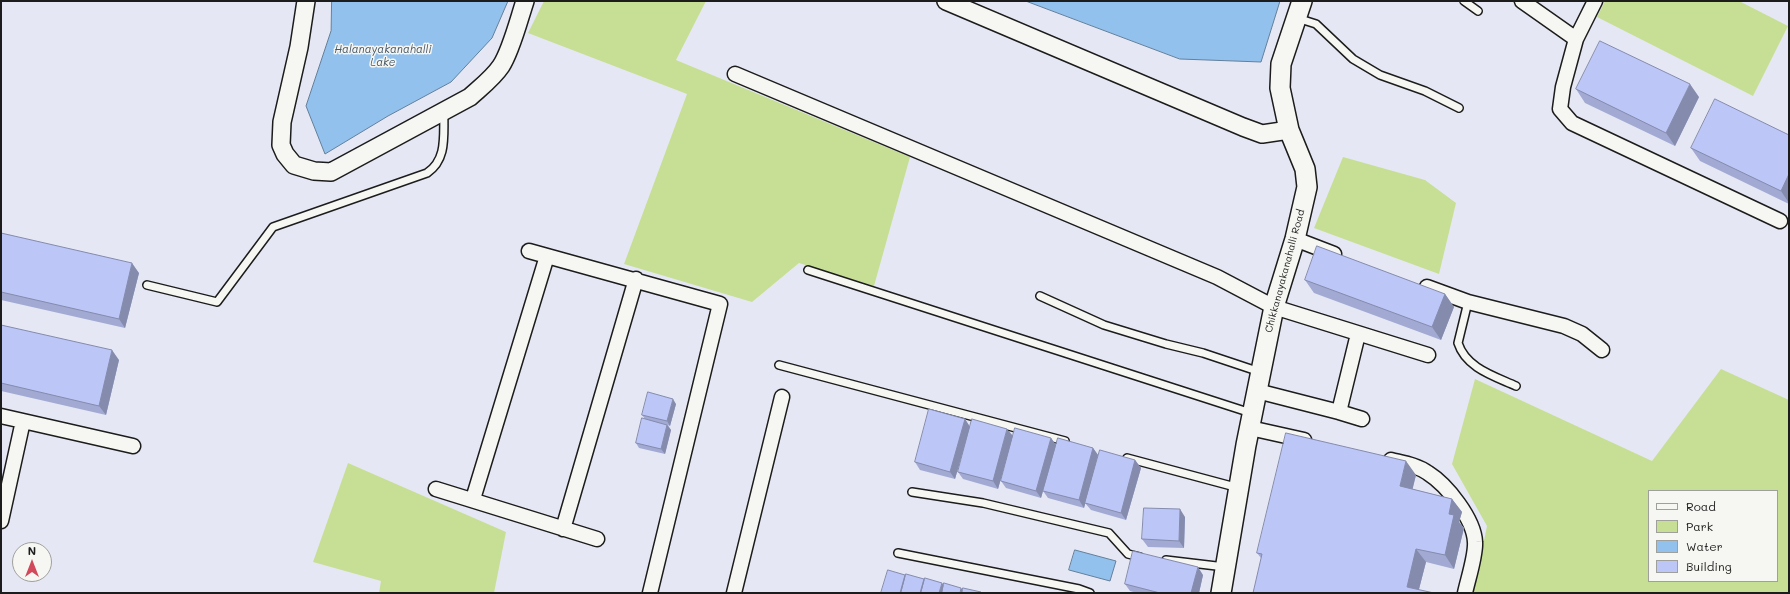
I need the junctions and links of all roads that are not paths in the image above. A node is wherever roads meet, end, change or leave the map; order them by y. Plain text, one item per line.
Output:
1 (306, 1) edge
2 (525, 1) edge
3 (946, 1) edge
4 (1464, 1) edge
5 (1522, 1) edge
6 (1595, 1) edge
7 (1299, 10) edge
8 (1478, 11) dead end
9 (1576, 39) junction
10 (735, 74) dead end
11 (1459, 108) dead end
12 (444, 111) junction
13 (1289, 130) junction
14 (1780, 221) dead end
15 (1295, 239) junction
16 (529, 251) dead end
17 (547, 256) junction
18 (1346, 258) edge
19 (808, 270) dead end
20 (636, 279) junction
21 (1418, 284) edge
22 (147, 285) dead end
23 (1040, 296) dead end
24 (1468, 302) junction
25 (1274, 307) junction
26 (1358, 334) junction
27 (1602, 350) dead end
28 (1428, 355) dead end
29 (779, 364) dead end
30 (1261, 372) junction
31 (1516, 386) dead end
32 (1257, 391) junction
33 (782, 397) dead end
34 (1340, 412) junction
35 (1, 416) edge
36 (1362, 419) dead end
37 (23, 421) junction
38 (1251, 421) junction
39 (1071, 443) edge
40 (1316, 443) edge
41 (133, 446) dead end
42 (1117, 455) edge
43 (1378, 457) edge
44 (1239, 488) junction
45 (436, 489) dead end
46 (912, 492) dead end
47 (472, 499) junction
48 (1, 521) edge
49 (563, 529) junction
50 (597, 539) dead end
51 (898, 552) dead end
52 (1226, 567) junction
53 (650, 593) edge
54 (734, 593) edge
55 (1090, 593) edge
56 (1221, 593) edge
57 (1465, 593) edge

1 - 12 street
2 - 12 street
3 - 13 street
4 - 8 lane
5 - 9 street
6 - 9 street
7 - 11 lane
7 - 13 main road, Chikkanayakanahalli Road
9 - 14 street
10 - 25 street
12 - 22 lane
13 - 15 main road, Chikkanayakanahalli Road
15 - 18 street
15 - 25 main road, Chikkanayakanahalli Road
16 - 17 street
17 - 20 street
17 - 47 street
19 - 38 lane
20 - 49 street
20 - 53 street
21 - 24 street
23 - 30 lane
24 - 27 street
24 - 31 lane
25 - 26 street
25 - 30 main road, Chikkanayakanahalli Road
26 - 28 street
26 - 34 street
29 - 39 lane
30 - 32 main road, Chikkanayakanahalli Road
32 - 34 street
32 - 38 main road, Chikkanayakanahalli Road
33 - 54 street
34 - 36 street
35 - 37 street
37 - 41 street
37 - 48 street
38 - 40 street
38 - 44 main road, Chikkanayakanahalli Road
42 - 44 lane
43 - 57 street
44 - 52 main road, Chikkanayakanahalli Road
45 - 47 street
46 - 52 lane
47 - 49 street
49 - 50 street
51 - 55 lane
52 - 56 main road, Chikkanayakanahalli Road

